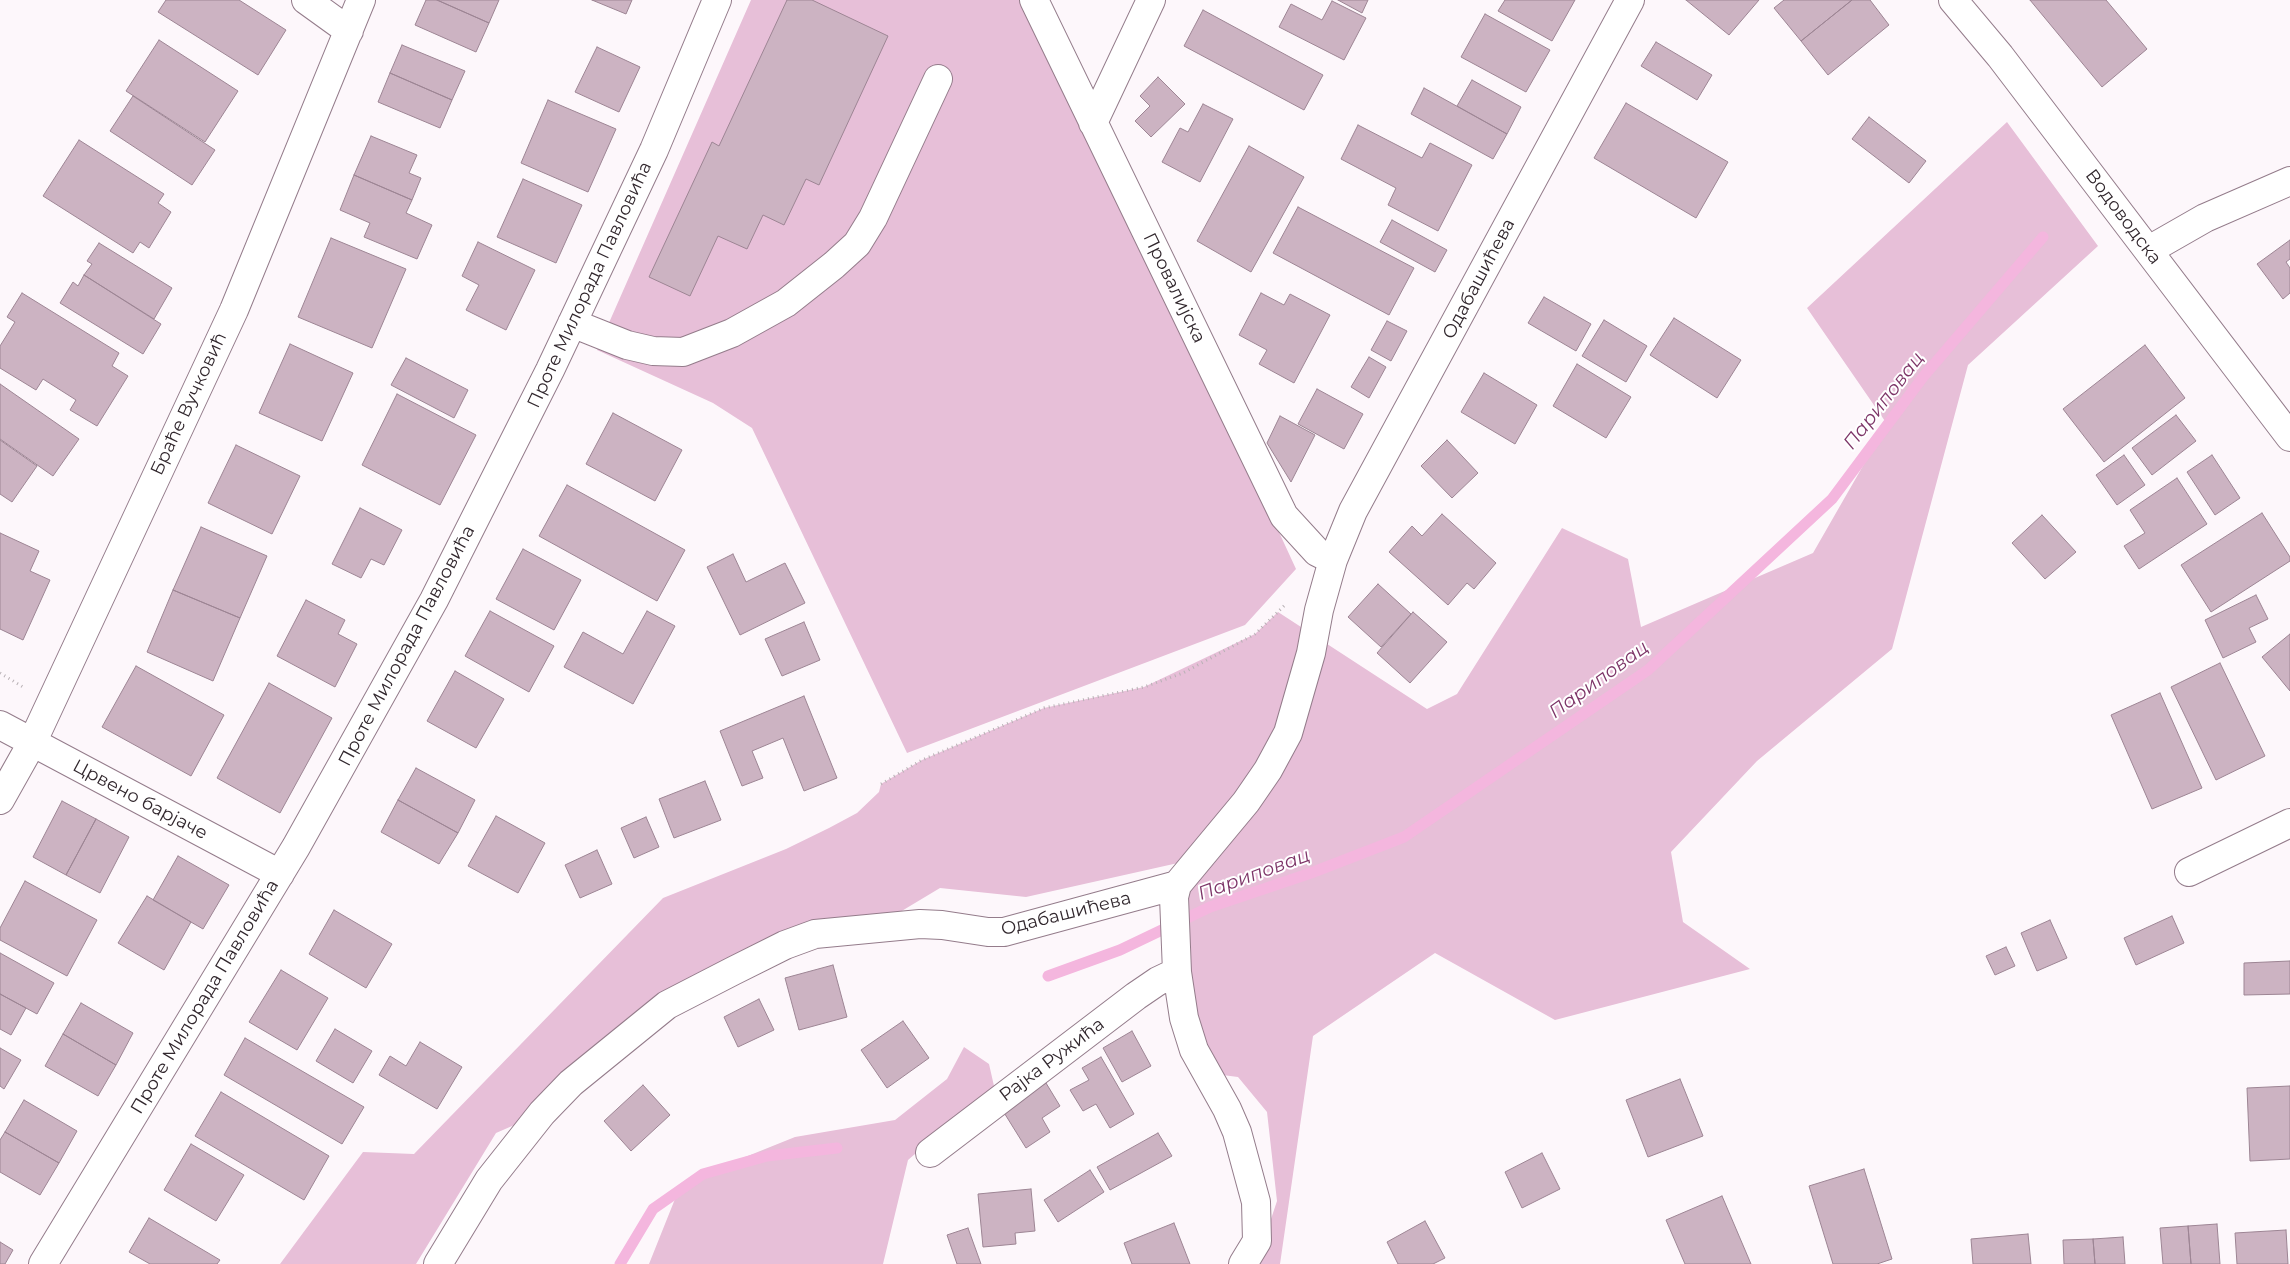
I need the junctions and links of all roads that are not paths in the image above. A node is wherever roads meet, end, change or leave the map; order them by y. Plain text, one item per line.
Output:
1 (306, 0) edge
2 (361, 0) edge
3 (718, 0) edge
4 (1034, 0) edge
5 (1151, 0) edge
6 (1630, 0) edge
7 (1953, 0) edge
8 (349, 31) junction
9 (938, 79) dead end
10 (1093, 123) junction
11 (2290, 181) edge
12 (2149, 250) junction
13 (572, 323) junction
14 (2290, 437) edge
15 (1333, 560) junction
16 (0, 725) edge
17 (32, 743) junction
18 (0, 800) edge
19 (2290, 823) edge
20 (2189, 872) dead end
21 (280, 874) junction
22 (1176, 891) junction
23 (1177, 972) junction
24 (930, 1153) dead end
25 (438, 1263) edge
26 (43, 1264) edge
27 (1243, 1264) edge

1 - 8 street
2 - 8 street, Браће Вучковић
3 - 13 street, Проте Милорада Павловића
4 - 10 street, Провалијска
5 - 10 street
6 - 15 street, Одабашићева
7 - 12 street, Водоводска
8 - 17 street, Браће Вучковић
9 - 13 street
10 - 15 street, Провалијска
11 - 12 street
12 - 14 street, Водоводска
13 - 21 street, Проте Милорада Павловића
15 - 22 street, Одабашићева
16 - 17 street, Црвено барјаче
17 - 18 street, Браће Вучковић
17 - 21 street, Црвено барјаче
19 - 20 street
21 - 26 street, Проте Милорада Павловића
22 - 23 street
22 - 25 street, Одабашићева
23 - 24 street, Рајка Ружића
23 - 27 street

